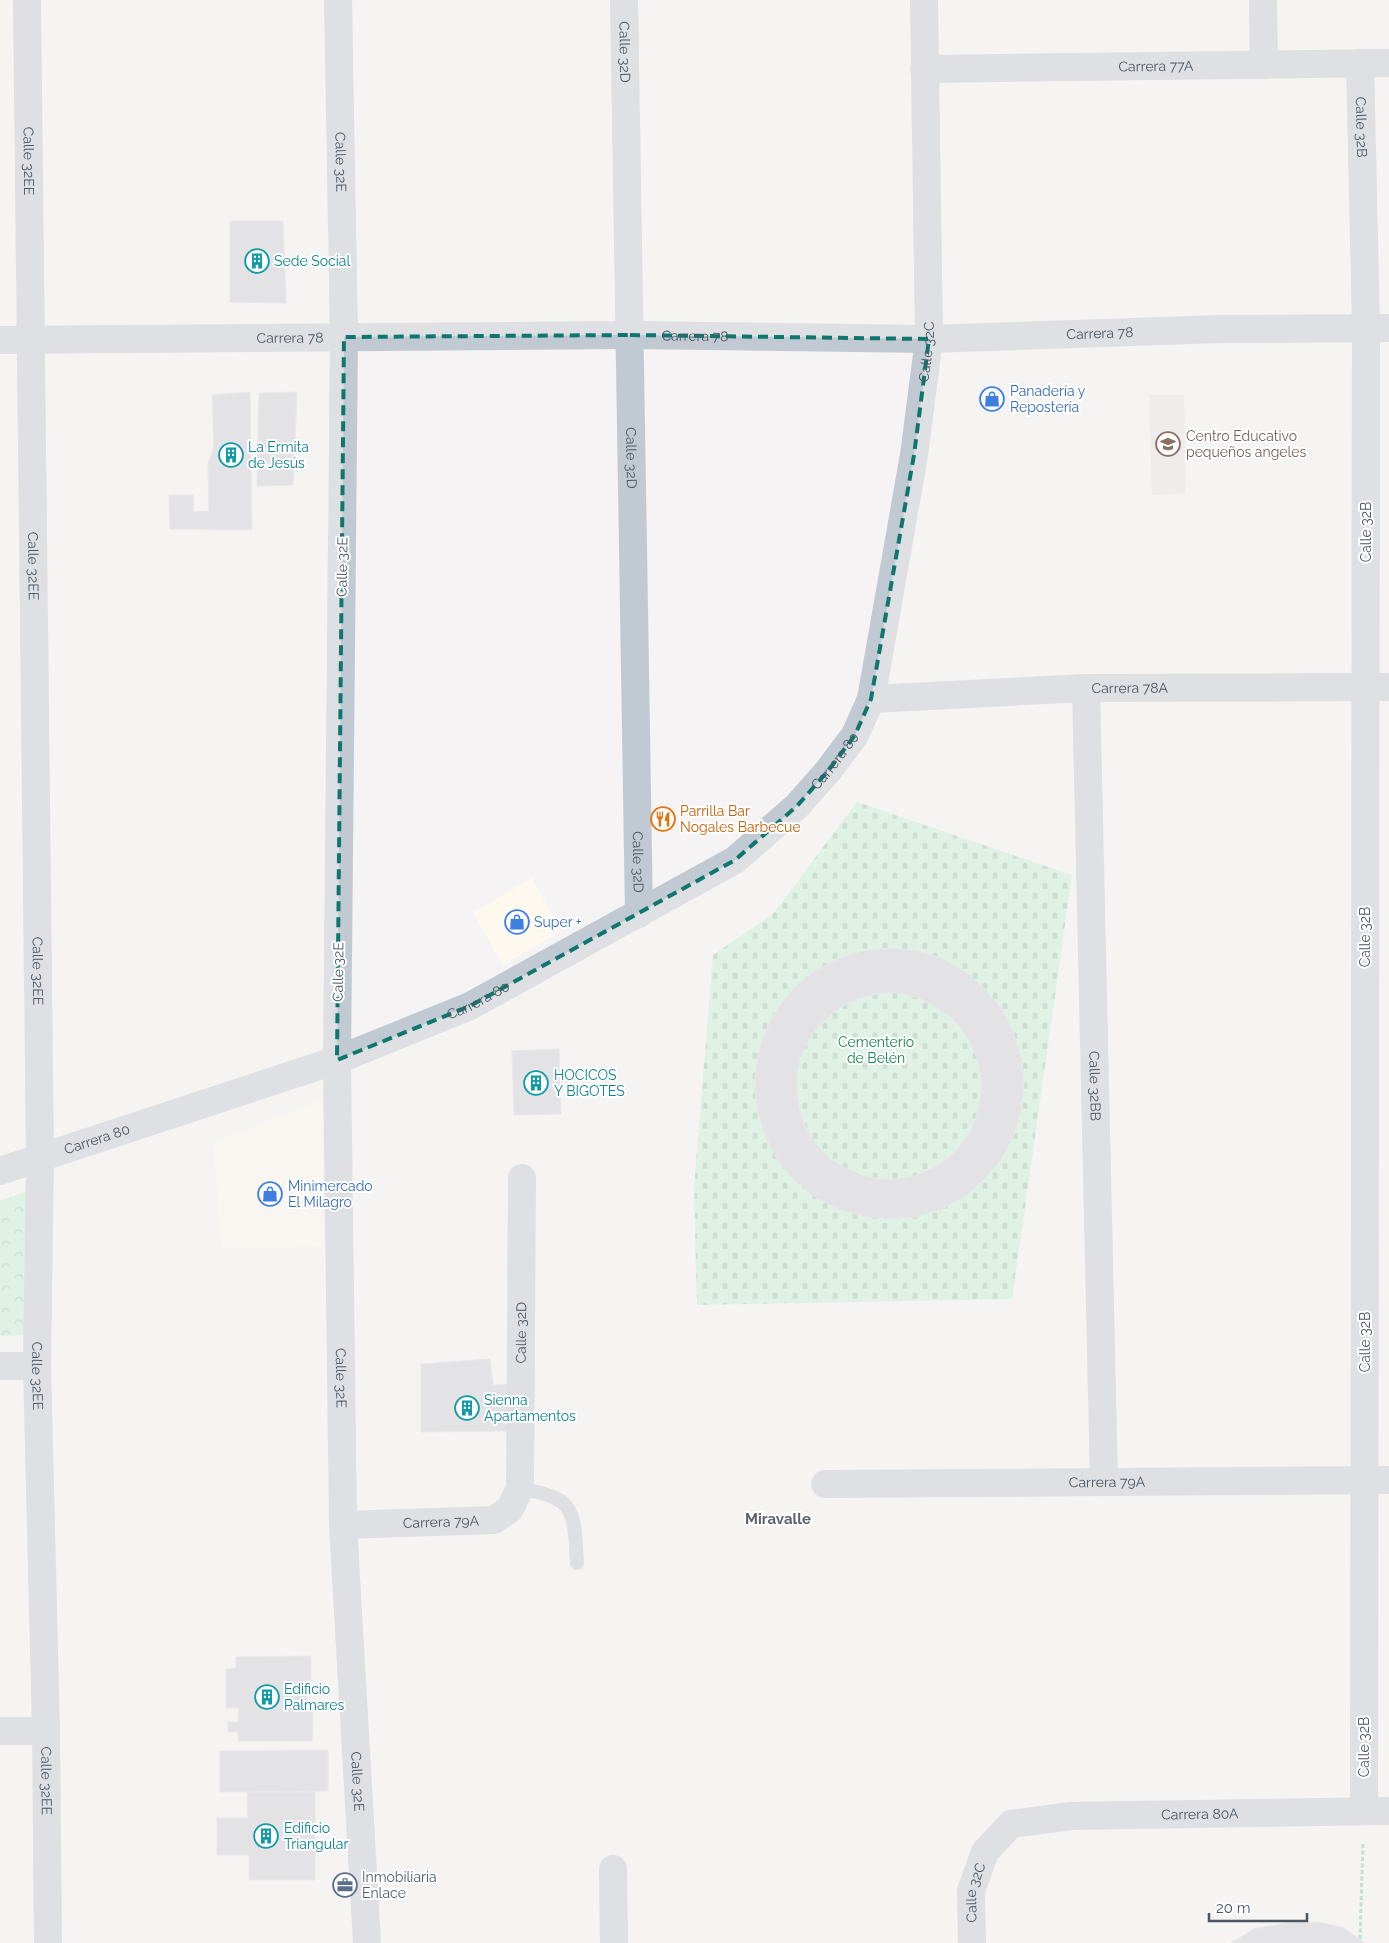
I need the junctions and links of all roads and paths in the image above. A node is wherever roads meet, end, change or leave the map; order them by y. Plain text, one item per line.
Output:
1 (27, 0) edge
2 (338, 0) edge
3 (624, 0) edge
4 (924, 0) edge
5 (1263, 0) edge
6 (1360, 63) junction
7 (1389, 63) edge
8 (1264, 65) junction
9 (924, 70) junction
10 (1378, 328) edge
11 (630, 335) junction
12 (344, 337) junction
13 (929, 339) junction
14 (0, 340) edge
15 (31, 340) junction
16 (1377, 687) edge
17 (1086, 688) junction
18 (871, 699) junction
19 (639, 914) junction
20 (1377, 952) edge
21 (337, 1060) junction
22 (40, 1158) junction
23 (0, 1171) edge
24 (522, 1178) dead end
25 (1377, 1221) edge
26 (0, 1366) edge
27 (36, 1366) junction
28 (1377, 1480) edge
29 (1104, 1482) junction
30 (825, 1484) dead end
31 (520, 1488) junction
32 (343, 1525) junction
33 (577, 1563) dead end
34 (0, 1731) edge
35 (46, 1732) junction
36 (1376, 1811) edge
37 (1011, 1824) joint
38 (613, 1869) dead end
39 (1360, 1939) dead end
40 (48, 1943) edge
41 (368, 1943) edge
42 (614, 1943) edge
43 (972, 1943) edge

1 - 15 street, Calle 32EE
2 - 12 street, Calle 32E
3 - 11 street, Calle 32D
4 - 9 street, Calle 32C
5 - 8 street
6 - 7 street, Carrera 77A
6 - 8 street, Carrera 77A
6 - 10 street, Calle 32B
8 - 9 street, Carrera 77A
9 - 13 street, Calle 32C
10 - 13 street, Carrera 78
10 - 16 street, Calle 32B
11 - 12 street, Carrera 78
11 - 13 street, Carrera 78
11 - 19 street, Calle 32D
12 - 15 street, Carrera 78
12 - 21 street, Calle 32E
13 - 18 street, Calle 32C
14 - 15 street, Carrera 78
15 - 22 street, Calle 32EE
16 - 17 street, Carrera 78A
16 - 20 street, Calle 32B
17 - 18 street, Carrera 78A
17 - 29 street, Calle 32BB
18 - 19 street, Carrera 80
19 - 21 street, Carrera 80
20 - 25 street, Calle 32B
21 - 22 street, Carrera 80
21 - 32 street, Calle 32E
22 - 23 street, Carrera 80
22 - 27 street, Calle 32EE
24 - 31 street, Calle 32D
25 - 28 street, Calle 32B
26 - 27 street
27 - 35 street, Calle 32EE
28 - 29 street, Carrera 79A
28 - 36 street, Calle 32B
29 - 30 street, Carrera 79A
31 - 32 street, Carrera 79A
31 - 33 lane
32 - 41 street, Calle 32E
34 - 35 street
35 - 40 street, Calle 32EE
36 - 37 street, Carrera 80A
36 - 39 path
37 - 43 street, Calle 32C
38 - 42 street

